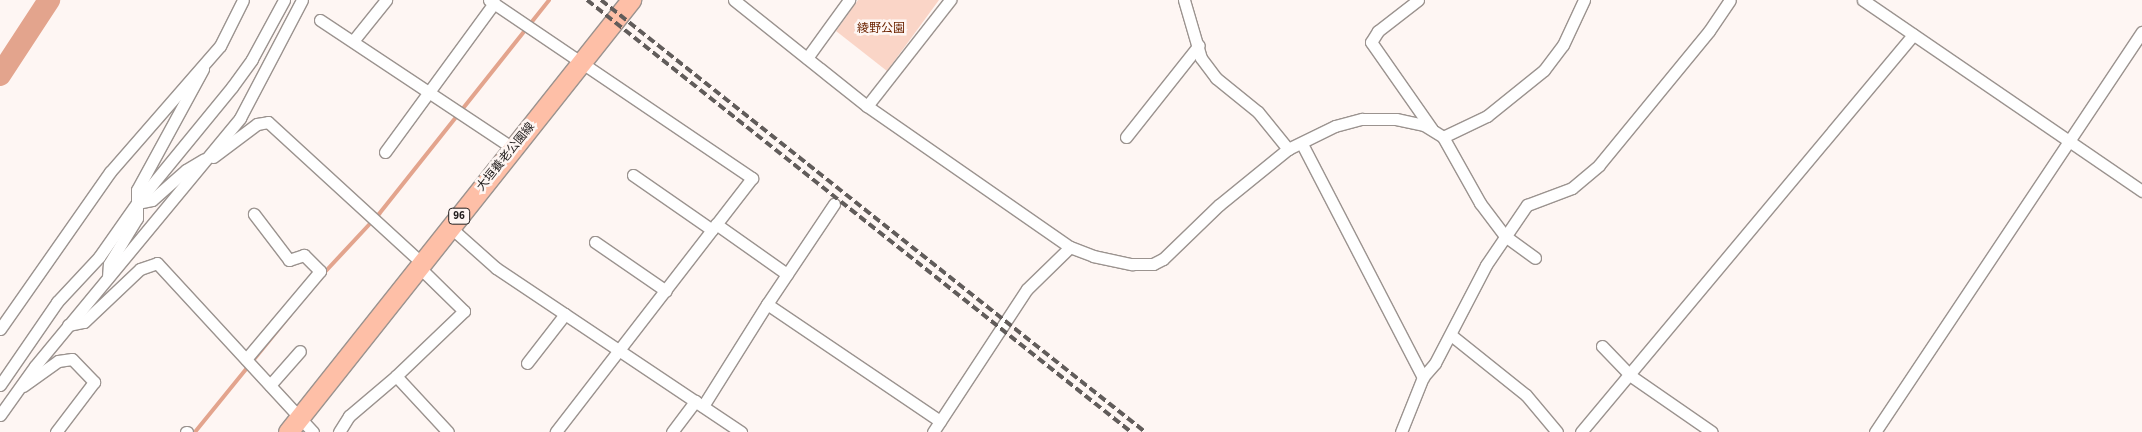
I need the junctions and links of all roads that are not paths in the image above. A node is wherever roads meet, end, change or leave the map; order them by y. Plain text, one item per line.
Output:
1 (243, 0) edge
2 (284, 0) edge
3 (302, 0) edge
4 (386, 0) edge
5 (631, 0) edge
6 (734, 0) edge
7 (849, 0) edge
8 (950, 0) edge
9 (1184, 0) edge
10 (1418, 0) edge
11 (1584, 0) edge
12 (1730, 0) edge
13 (1863, 0) edge
14 (492, 2) edge
15 (320, 20) dead end
16 (2142, 32) edge
17 (1913, 35) junction
18 (353, 41) junction
19 (1199, 45) junction
20 (211, 54) junction
21 (807, 58) junction
22 (583, 62) junction
23 (428, 92) junction
24 (867, 106) junction
25 (1432, 129) junction
26 (1443, 137) junction
27 (1126, 138) dead end
28 (2068, 141) junction
29 (1302, 144) junction
30 (513, 148) junction
31 (1288, 149) junction
32 (384, 152) dead end
33 (210, 157) junction
34 (633, 176) dead end
35 (2142, 191) edge
36 (137, 203) junction
37 (834, 204) dead end
38 (254, 214) dead end
39 (450, 227) junction
40 (714, 227) junction
41 (1505, 236) junction
42 (595, 242) dead end
43 (1070, 247) junction
44 (1536, 258) dead end
45 (420, 265) junction
46 (787, 274) junction
47 (108, 278) junction
48 (666, 291) junction
49 (767, 304) junction
50 (565, 314) junction
51 (68, 325) junction
52 (0, 329) edge
53 (1451, 335) junction
54 (1602, 346) dead end
55 (621, 350) junction
56 (300, 351) dead end
57 (246, 359) junction
58 (527, 363) dead end
59 (396, 376) junction
60 (1631, 376) junction
61 (1423, 377) junction
62 (270, 385) junction
63 (0, 386) edge
64 (21, 387) junction
65 (699, 404) junction
66 (0, 415) edge
67 (940, 421) junction
68 (294, 425) edge
69 (56, 432) edge
70 (313, 432) edge
71 (339, 432) edge
72 (448, 432) edge
73 (556, 432) edge
74 (672, 432) edge
75 (741, 432) edge
76 (933, 432) edge
77 (1401, 432) edge
78 (1557, 432) edge
79 (1582, 432) edge
80 (1712, 432) edge
81 (1876, 432) edge

1 - 20 street
2 - 36 street
3 - 33 street
4 - 18 street
5 - 22 main road, 大垣養老公園線 / 96
6 - 21 street
7 - 21 street
8 - 24 street
9 - 19 street
10 - 25 street
11 - 26 street
12 - 41 street
13 - 17 street
14 - 22 street
14 - 23 street
15 - 18 street
16 - 28 street
17 - 28 street
17 - 60 street
18 - 23 street
19 - 27 street
19 - 31 street
20 - 36 street
20 - 52 street
21 - 24 street
22 - 30 main road, 大垣養老公園線 / 96
22 - 40 street
23 - 30 street
23 - 32 street
24 - 43 street
25 - 26 street
25 - 29 street
26 - 41 street
28 - 35 street
28 - 81 street
29 - 31 street
29 - 61 street
30 - 39 main road, 大垣養老公園線 / 96
31 - 43 street
33 - 36 street
33 - 45 street
33 - 47 street
34 - 40 street
36 - 47 street
36 - 63 street
37 - 46 street
38 - 57 street
39 - 45 main road, 大垣養老公園線 / 96
39 - 50 street
40 - 46 street
40 - 48 street
41 - 44 street
41 - 53 street
42 - 48 street
43 - 67 street
45 - 59 street
45 - 68 main road, 大垣養老公園線 / 96
46 - 49 street
47 - 51 street
48 - 55 street
49 - 65 street
49 - 67 street
50 - 55 street
50 - 58 street
51 - 57 street
51 - 64 street
53 - 61 street
53 - 78 street
54 - 60 street
55 - 65 street
55 - 73 street
56 - 62 street
57 - 62 street
59 - 71 street
59 - 72 street
60 - 79 street
60 - 80 street
61 - 77 street
62 - 68 street
64 - 66 street
64 - 69 street
65 - 74 street
65 - 75 street
67 - 76 street
68 - 70 street

